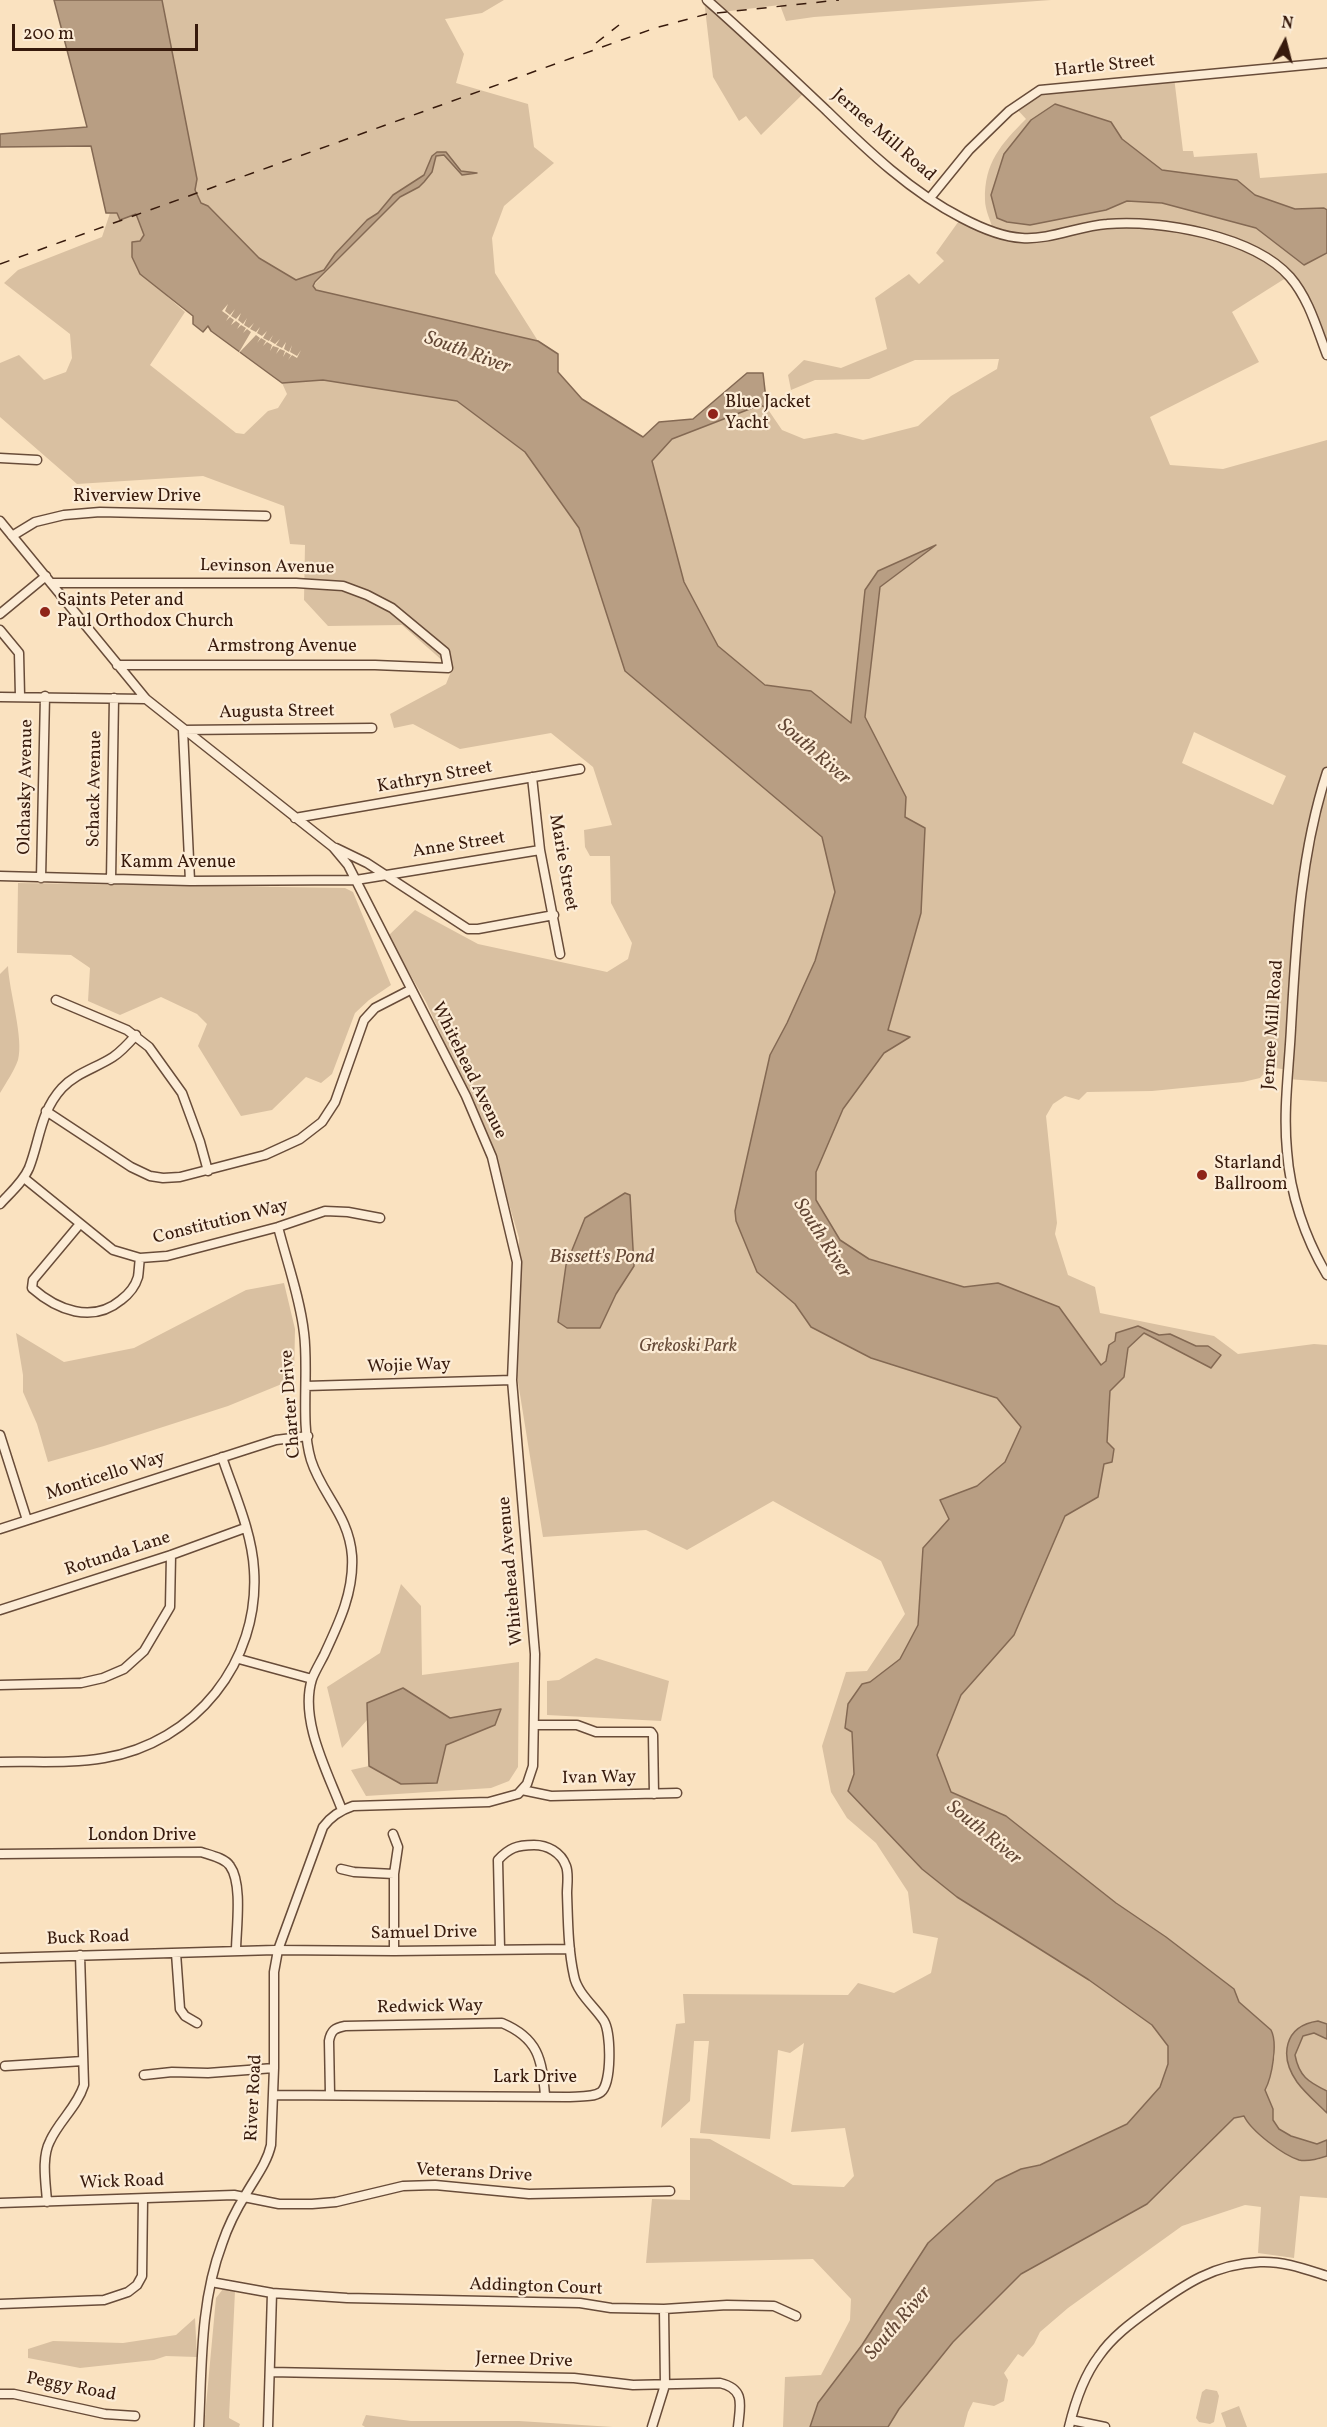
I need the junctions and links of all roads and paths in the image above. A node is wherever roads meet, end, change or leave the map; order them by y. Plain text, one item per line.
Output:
1 (707, 0) edge
2 (1327, 63) edge
3 (930, 198) junction
4 (1327, 355) edge
5 (0, 458) edge
6 (37, 460) dead end
7 (266, 516) dead end
8 (0, 521) edge
9 (12, 536) junction
10 (49, 579) junction
11 (0, 614) edge
12 (0, 630) edge
13 (117, 665) junction
14 (448, 668) joint
15 (20, 696) junction
16 (45, 696) junction
17 (0, 697) edge
18 (114, 698) junction
19 (146, 699) junction
20 (372, 728) dead end
21 (183, 730) junction
22 (580, 769) dead end
23 (1327, 772) edge
24 (532, 777) junction
25 (295, 818) junction
26 (333, 846) junction
27 (540, 850) junction
28 (382, 874) junction
29 (0, 876) edge
30 (42, 878) junction
31 (111, 880) junction
32 (356, 880) junction
33 (190, 881) junction
34 (554, 915) junction
35 (560, 954) dead end
36 (411, 990) junction
37 (56, 1000) dead end
38 (136, 1035) junction
39 (46, 1111) junction
40 (208, 1171) junction
41 (24, 1178) junction
42 (0, 1204) edge
43 (380, 1218) dead end
44 (79, 1225) junction
45 (278, 1227) junction
46 (140, 1258) junction
47 (1327, 1275) edge
48 (512, 1380) junction
49 (306, 1386) junction
50 (0, 1435) edge
51 (308, 1436) junction
52 (222, 1457) junction
53 (27, 1520) junction
54 (245, 1528) junction
55 (0, 1529) edge
56 (171, 1555) junction
57 (0, 1610) edge
58 (239, 1659) junction
59 (312, 1680) junction
60 (0, 1685) edge
61 (534, 1725) junction
62 (0, 1762) edge
63 (522, 1790) junction
64 (677, 1792) dead end
65 (654, 1794) junction
66 (342, 1810) junction
67 (393, 1834) dead end
68 (0, 1854) edge
69 (341, 1869) dead end
70 (394, 1874) junction
71 (500, 1949) junction
72 (570, 1949) junction
73 (278, 1950) junction
74 (236, 1951) junction
75 (394, 1951) junction
76 (176, 1953) junction
77 (80, 1955) junction
78 (0, 1958) edge
79 (197, 2023) dead end
80 (83, 2061) junction
81 (5, 2066) dead end
82 (274, 2068) junction
83 (144, 2075) dead end
84 (330, 2094) junction
85 (273, 2095) junction
86 (544, 2096) junction
87 (670, 2191) dead end
88 (244, 2196) junction
89 (143, 2199) junction
90 (47, 2202) junction
91 (0, 2204) edge
92 (1327, 2276) edge
93 (210, 2285) junction
94 (272, 2293) junction
95 (0, 2304) edge
96 (664, 2309) junction
97 (796, 2316) dead end
98 (270, 2372) junction
99 (665, 2385) junction
100 (0, 2394) edge
101 (135, 2416) dead end
102 (1070, 2423) edge
103 (199, 2427) edge
104 (268, 2427) edge
105 (652, 2427) edge
106 (738, 2427) edge
107 (1105, 2427) edge

1 - 3 street, Jernee Mill Road
2 - 3 street, Hartle Street
3 - 4 street, Jernee Mill Road
5 - 6 street
7 - 9 street, Riverview Drive
8 - 9 street, Whitehead Avenue
9 - 10 street, Whitehead Avenue
10 - 11 street
10 - 13 street, Whitehead Avenue
10 - 14 street, Levinson Avenue
12 - 15 street
13 - 14 street, Armstrong Avenue
13 - 19 street, Whitehead Avenue
15 - 16 street
15 - 17 street
16 - 18 street
16 - 30 street, Olchasky Avenue
18 - 19 street
18 - 31 street, Schack Avenue
19 - 21 street, Whitehead Avenue
20 - 21 street, Augusta Street
21 - 25 street, Whitehead Avenue
21 - 33 street
22 - 24 street, Kathryn Street
23 - 47 street, Jernee Mill Road
24 - 25 street, Kathryn Street
24 - 27 street, Marie Street
25 - 26 street, Whitehead Avenue
26 - 28 street
26 - 32 street, Whitehead Avenue
27 - 28 street, Anne Street
27 - 34 street, Marie Street
28 - 32 street, Anne Street
28 - 34 street
29 - 30 street, Kamm Avenue
30 - 31 street, Kamm Avenue
31 - 33 street, Kamm Avenue
32 - 33 street, Kamm Avenue
32 - 36 street, Whitehead Avenue
34 - 35 street, Marie Street
36 - 40 street
36 - 48 street, Whitehead Avenue
37 - 38 street
38 - 39 street
38 - 40 street
39 - 40 street
39 - 41 street
41 - 42 street
41 - 44 street, Constitution Way
43 - 45 street, Constitution Way
44 - 46 street, Constitution Way
44 - 46 street
45 - 46 street, Constitution Way
45 - 49 street, Charter Drive
48 - 49 street, Wojie Way
48 - 61 street, Whitehead Avenue
49 - 51 street, Charter Drive
50 - 53 street
51 - 52 street, Monticello Way
51 - 59 street, Charter Drive
52 - 53 street, Monticello Way
52 - 54 street
53 - 55 street, Monticello Way
54 - 56 street, Rotunda Lane
54 - 58 street
56 - 57 street, Rotunda Lane
56 - 60 street
58 - 59 street
58 - 62 street
59 - 66 street, Charter Drive
61 - 63 street, Whitehead Avenue
61 - 65 street
63 - 65 street, Ivan Way
63 - 66 street
64 - 65 street, Ivan Way
66 - 73 street, River Road
67 - 70 street
68 - 74 street, London Drive
69 - 70 street
70 - 75 street
71 - 72 street, Samuel Drive
71 - 72 street, Lark Drive
71 - 75 street, Samuel Drive
72 - 86 street, Lark Drive
73 - 74 street
73 - 75 street, Samuel Drive
73 - 82 street, River Road
74 - 76 street, Buck Road
76 - 77 street, Buck Road
76 - 79 street
77 - 78 street, Buck Road
77 - 80 street
80 - 81 street
80 - 90 street
82 - 83 street
82 - 85 street, River Road
84 - 85 street, Lark Drive
84 - 86 street, Lark Drive
84 - 86 street, Redwick Way
85 - 88 street, River Road
87 - 88 street, Veterans Drive
88 - 89 street, Wick Road
88 - 93 street, River Road
89 - 90 street, Wick Road
89 - 95 street
90 - 91 street, Wick Road
92 - 102 street
93 - 94 street, Addington Court
93 - 103 street, River Road
94 - 96 street, Addington Court
94 - 98 street
96 - 97 street, Addington Court
96 - 99 street
98 - 99 street, Jernee Drive
98 - 104 street
99 - 105 street
99 - 106 street, Jernee Drive
100 - 101 street, Peggy Road
102 - 107 street

